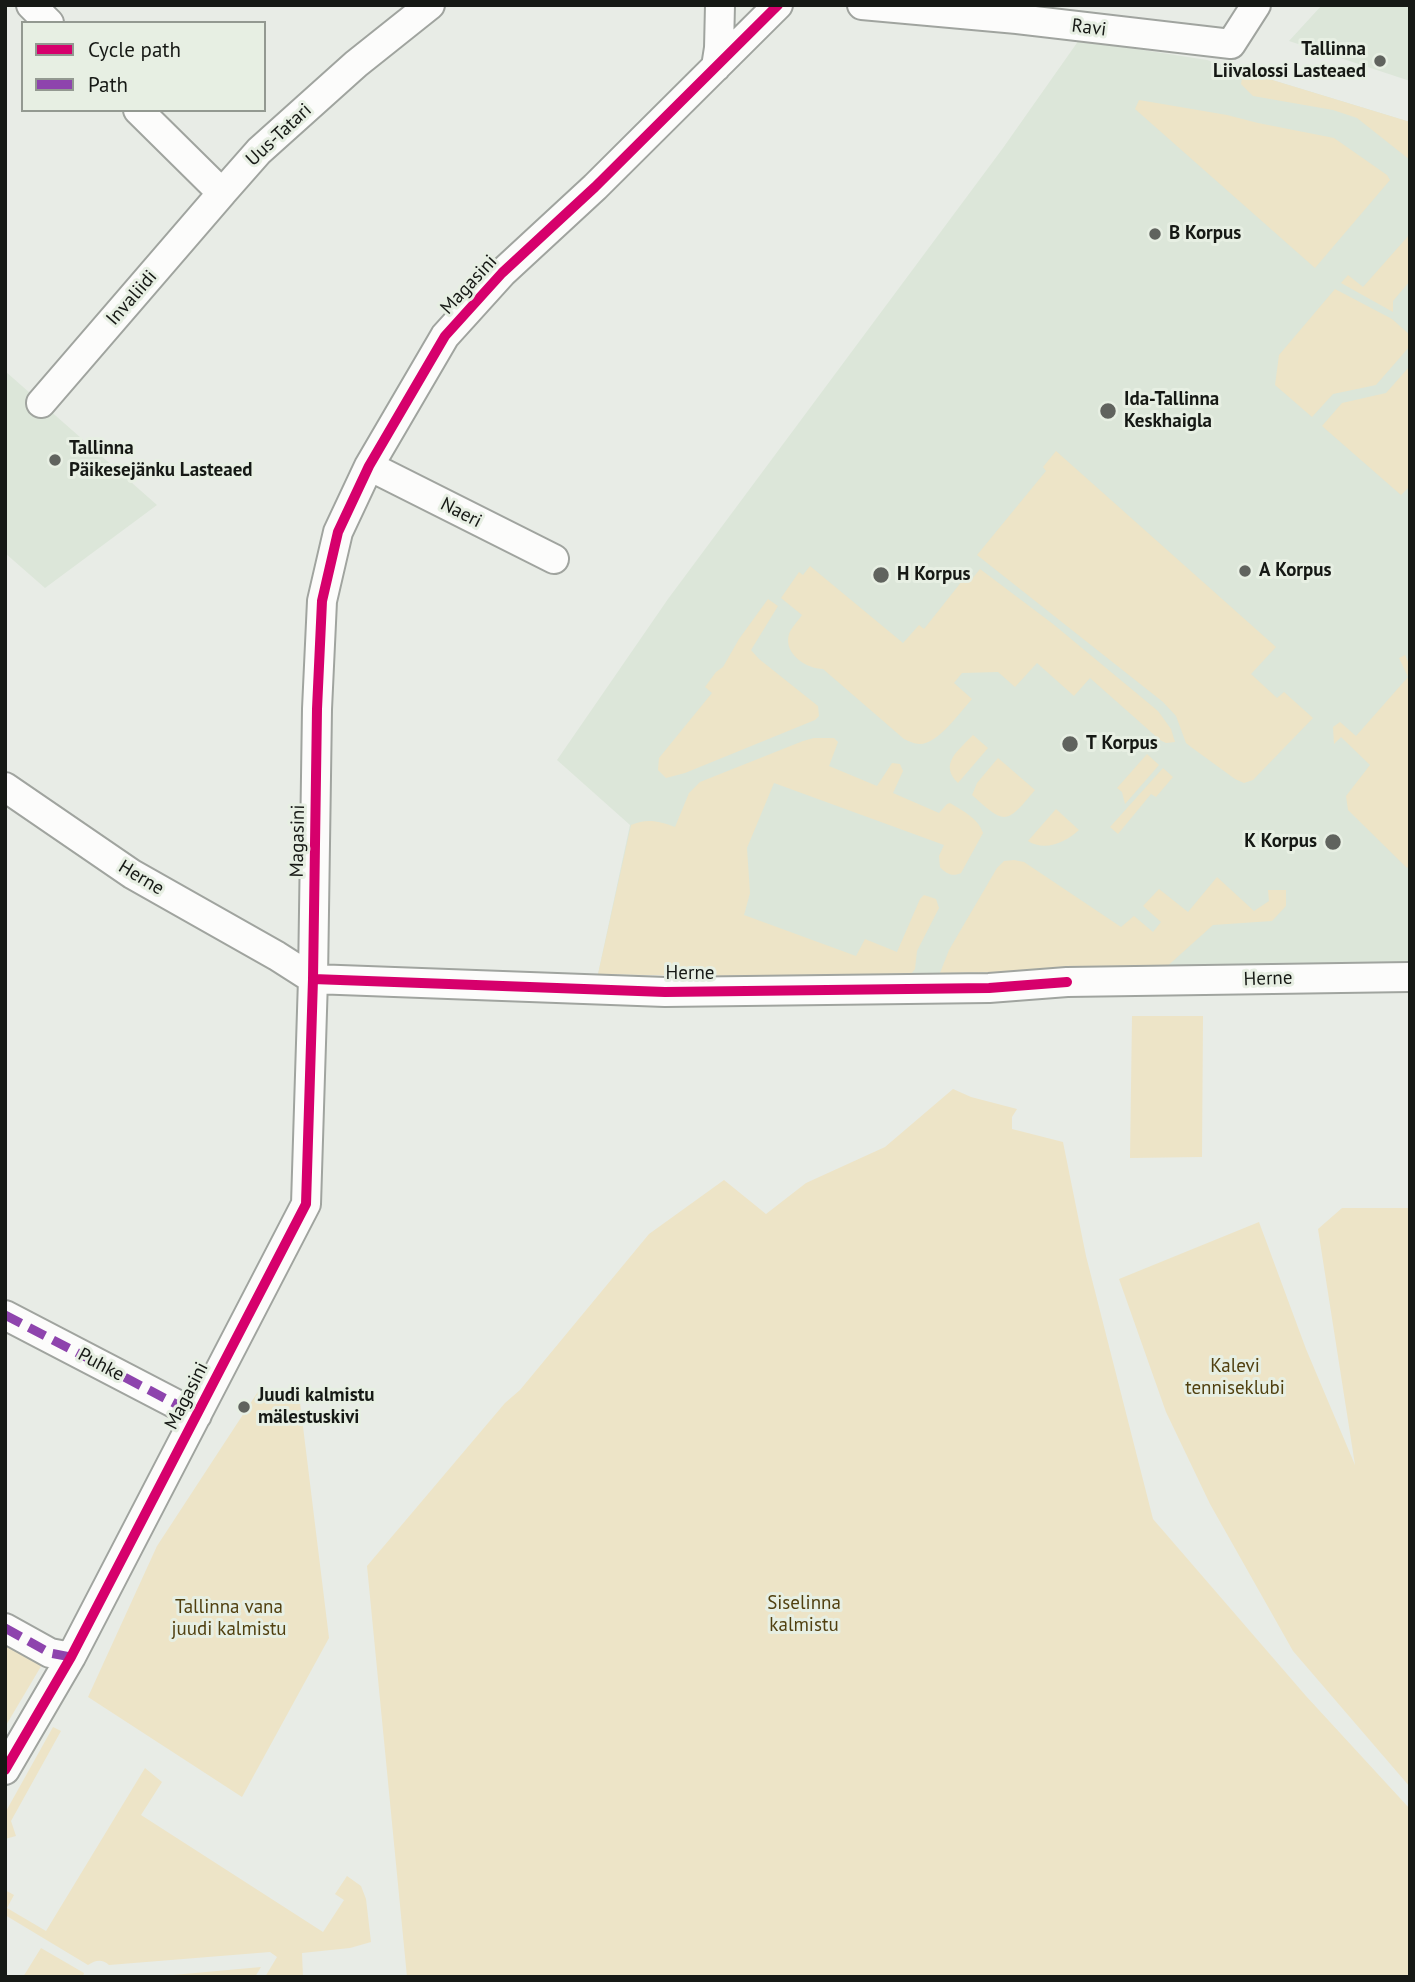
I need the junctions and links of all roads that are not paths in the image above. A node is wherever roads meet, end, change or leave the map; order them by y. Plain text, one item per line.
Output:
1 (32, 5) edge
2 (430, 5) edge
3 (720, 5) edge
4 (778, 5) edge
5 (862, 5) edge
6 (1256, 5) edge
7 (47, 21) edge
8 (716, 67) junction
9 (140, 112) edge
10 (222, 192) junction
11 (41, 402) dead end
12 (369, 466) junction
13 (554, 559) dead end
14 (5, 787) edge
15 (1410, 977) edge
16 (313, 979) junction
17 (5, 1315) edge
18 (197, 1415) junction
19 (5, 1628) edge
20 (71, 1657) junction
21 (5, 1770) edge

1 - 7 street
2 - 10 street, Uus-Tatari
3 - 8 street
4 - 8 street, Magasini
5 - 6 street, Ravi
8 - 12 street, Magasini
9 - 10 street
10 - 11 street, Invaliidi
12 - 13 street, Naeri
12 - 16 street, Magasini
14 - 16 street, Herne
15 - 16 street, Herne
16 - 18 street, Magasini
17 - 18 street, Puhke
18 - 20 street, Magasini
19 - 20 street
20 - 21 street, Magasini

